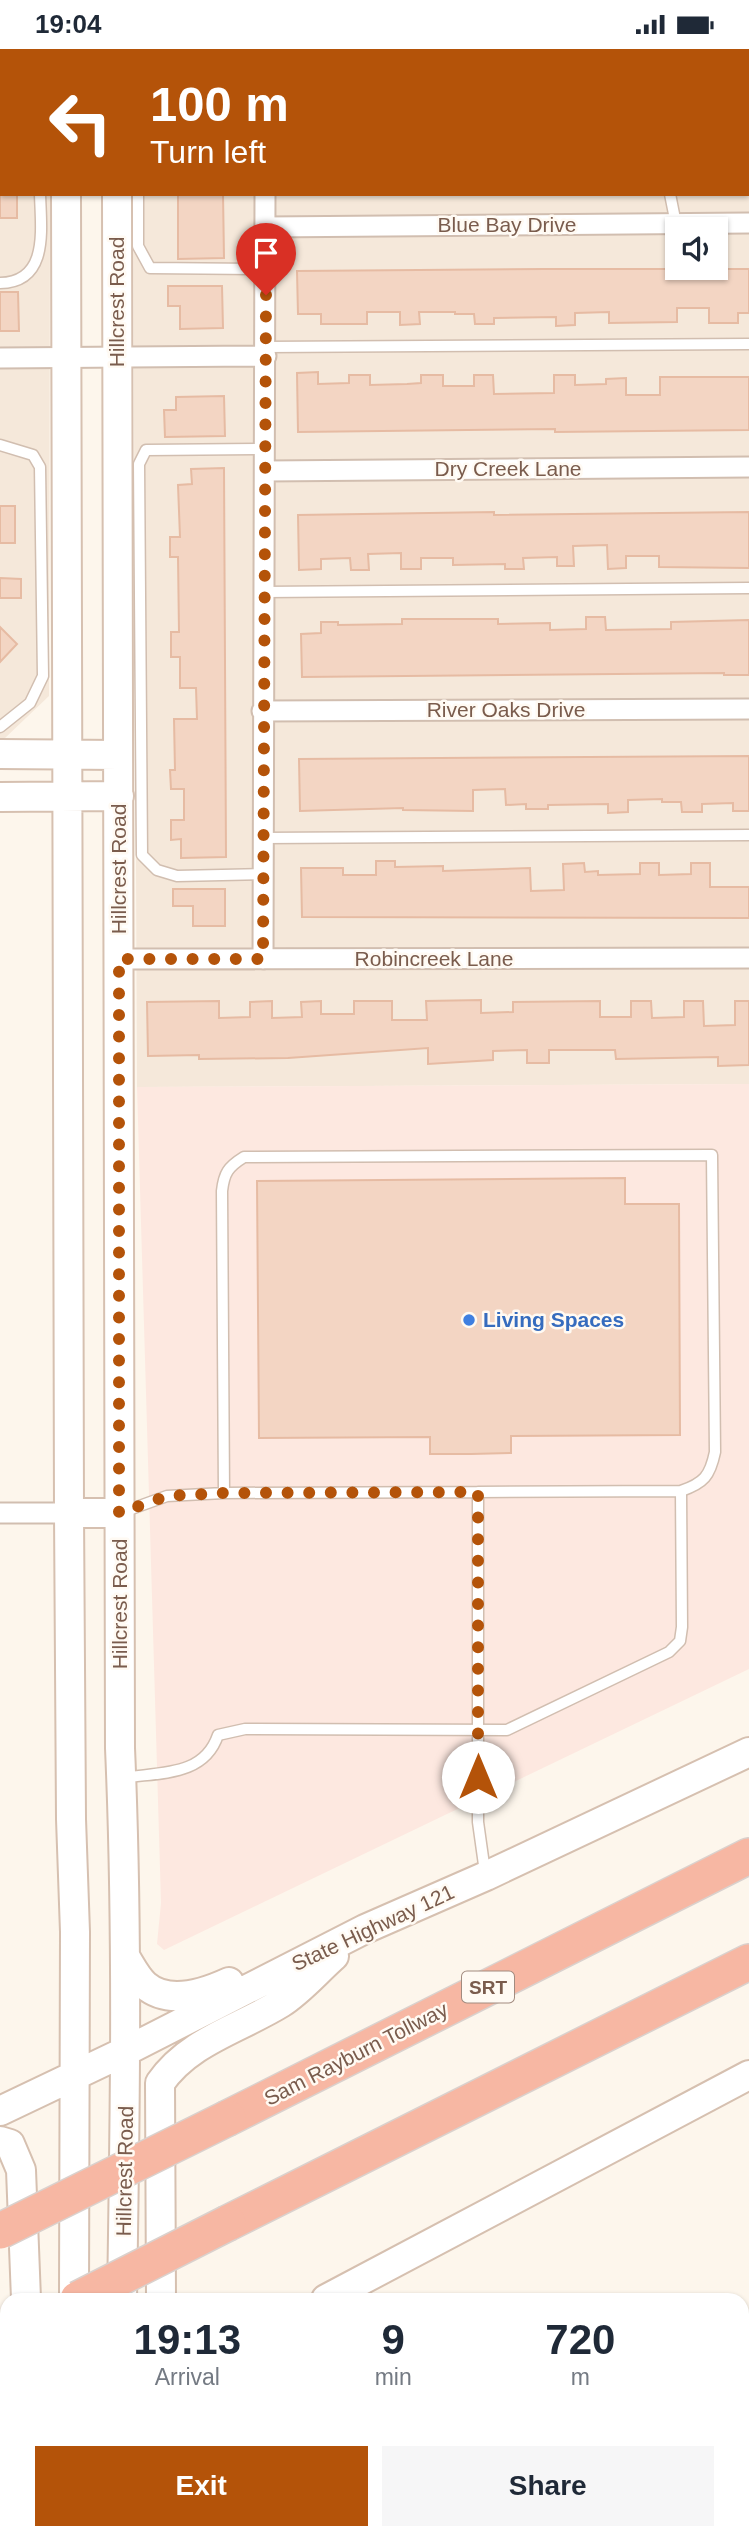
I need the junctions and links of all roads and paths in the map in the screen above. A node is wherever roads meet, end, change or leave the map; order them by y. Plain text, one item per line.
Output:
1 (40, 196) edge
2 (66, 196) edge
3 (117, 196) edge
4 (138, 196) edge
5 (265, 196) edge
6 (670, 196) edge
7 (675, 217) edge
8 (665, 223) edge
9 (728, 223) edge
10 (749, 223) edge
11 (266, 227) junction
12 (266, 269) junction
13 (0, 283) edge
14 (749, 344) edge
15 (266, 352) junction
16 (117, 357) junction
17 (0, 359) edge
18 (66, 359) junction
19 (0, 445) edge
20 (266, 449) junction
21 (749, 467) edge
22 (266, 471) junction
23 (749, 588) edge
24 (264, 592) junction
25 (749, 709) edge
26 (262, 711) junction
27 (0, 727) edge
28 (0, 754) edge
29 (68, 754) junction
30 (118, 755) junction
31 (119, 796) junction
32 (0, 797) edge
33 (68, 797) junction
34 (749, 835) edge
35 (262, 838) junction
36 (263, 874) junction
37 (749, 958) edge
38 (119, 959) junction
39 (263, 959) junction
40 (681, 1491) junction
41 (478, 1492) junction
42 (224, 1493) junction
43 (0, 1513) edge
44 (69, 1513) junction
45 (119, 1513) junction
46 (478, 1731) junction
47 (749, 1752) edge
48 (121, 1778) junction
49 (749, 1856) edge
50 (485, 1876) junction
51 (365, 1929) junction
52 (126, 1958) junction
53 (749, 1962) edge
54 (127, 2051) junction
55 (75, 2073) junction
56 (749, 2075) edge
57 (0, 2111) edge
58 (0, 2141) edge
59 (0, 2231) edge
60 (26, 2293) edge
61 (76, 2293) edge
62 (88, 2293) edge
63 (122, 2293) edge
64 (161, 2293) edge
65 (337, 2293) edge

1 - 13 lane
2 - 18 main road
3 - 16 main road, Hillcrest Road
4 - 12 lane
5 - 11 street
6 - 7 lane
8 - 11 street, Blue Bay Drive
9 - 10 street, Blue Bay Drive
11 - 12 street
12 - 15 street
14 - 15 lane
15 - 16 street
15 - 20 street
16 - 18 street
16 - 30 main road, Hillcrest Road
17 - 18 street
18 - 29 main road
19 - 27 lane
20 - 22 street
20 - 36 lane
21 - 22 street, Dry Creek Lane
22 - 24 street
23 - 24 lane
24 - 26 street
25 - 26 street, River Oaks Drive
26 - 35 street
28 - 29 main road
29 - 30 main road
29 - 33 main road
30 - 31 main road, Hillcrest Road
31 - 33 main road
31 - 38 main road, Hillcrest Road
32 - 33 main road
33 - 44 main road
34 - 35 lane
35 - 36 street
36 - 39 street
37 - 39 street, Robincreek Lane
38 - 39 street, Robincreek Lane
38 - 45 main road, Hillcrest Road
40 - 41 lane
40 - 42 lane
40 - 46 lane
41 - 42 lane
41 - 46 lane
42 - 45 lane
43 - 44 street
44 - 45 main road
44 - 55 main road
45 - 48 main road, Hillcrest Road
46 - 48 lane
46 - 50 lane
47 - 50 main road, State Highway 121
48 - 52 main road, Hillcrest Road
49 - 59 highway, Sam Rayburn Tollway / SRT, bridge
50 - 51 main road, State Highway 121
51 - 52 main road
51 - 54 main road, State Highway 121
51 - 64 main road
52 - 54 main road, Hillcrest Road
53 - 62 highway, bridge
54 - 55 main road, State Highway 121
54 - 63 main road, Hillcrest Road
55 - 57 main road, State Highway 121
55 - 61 main road
56 - 65 main road
58 - 60 main road

